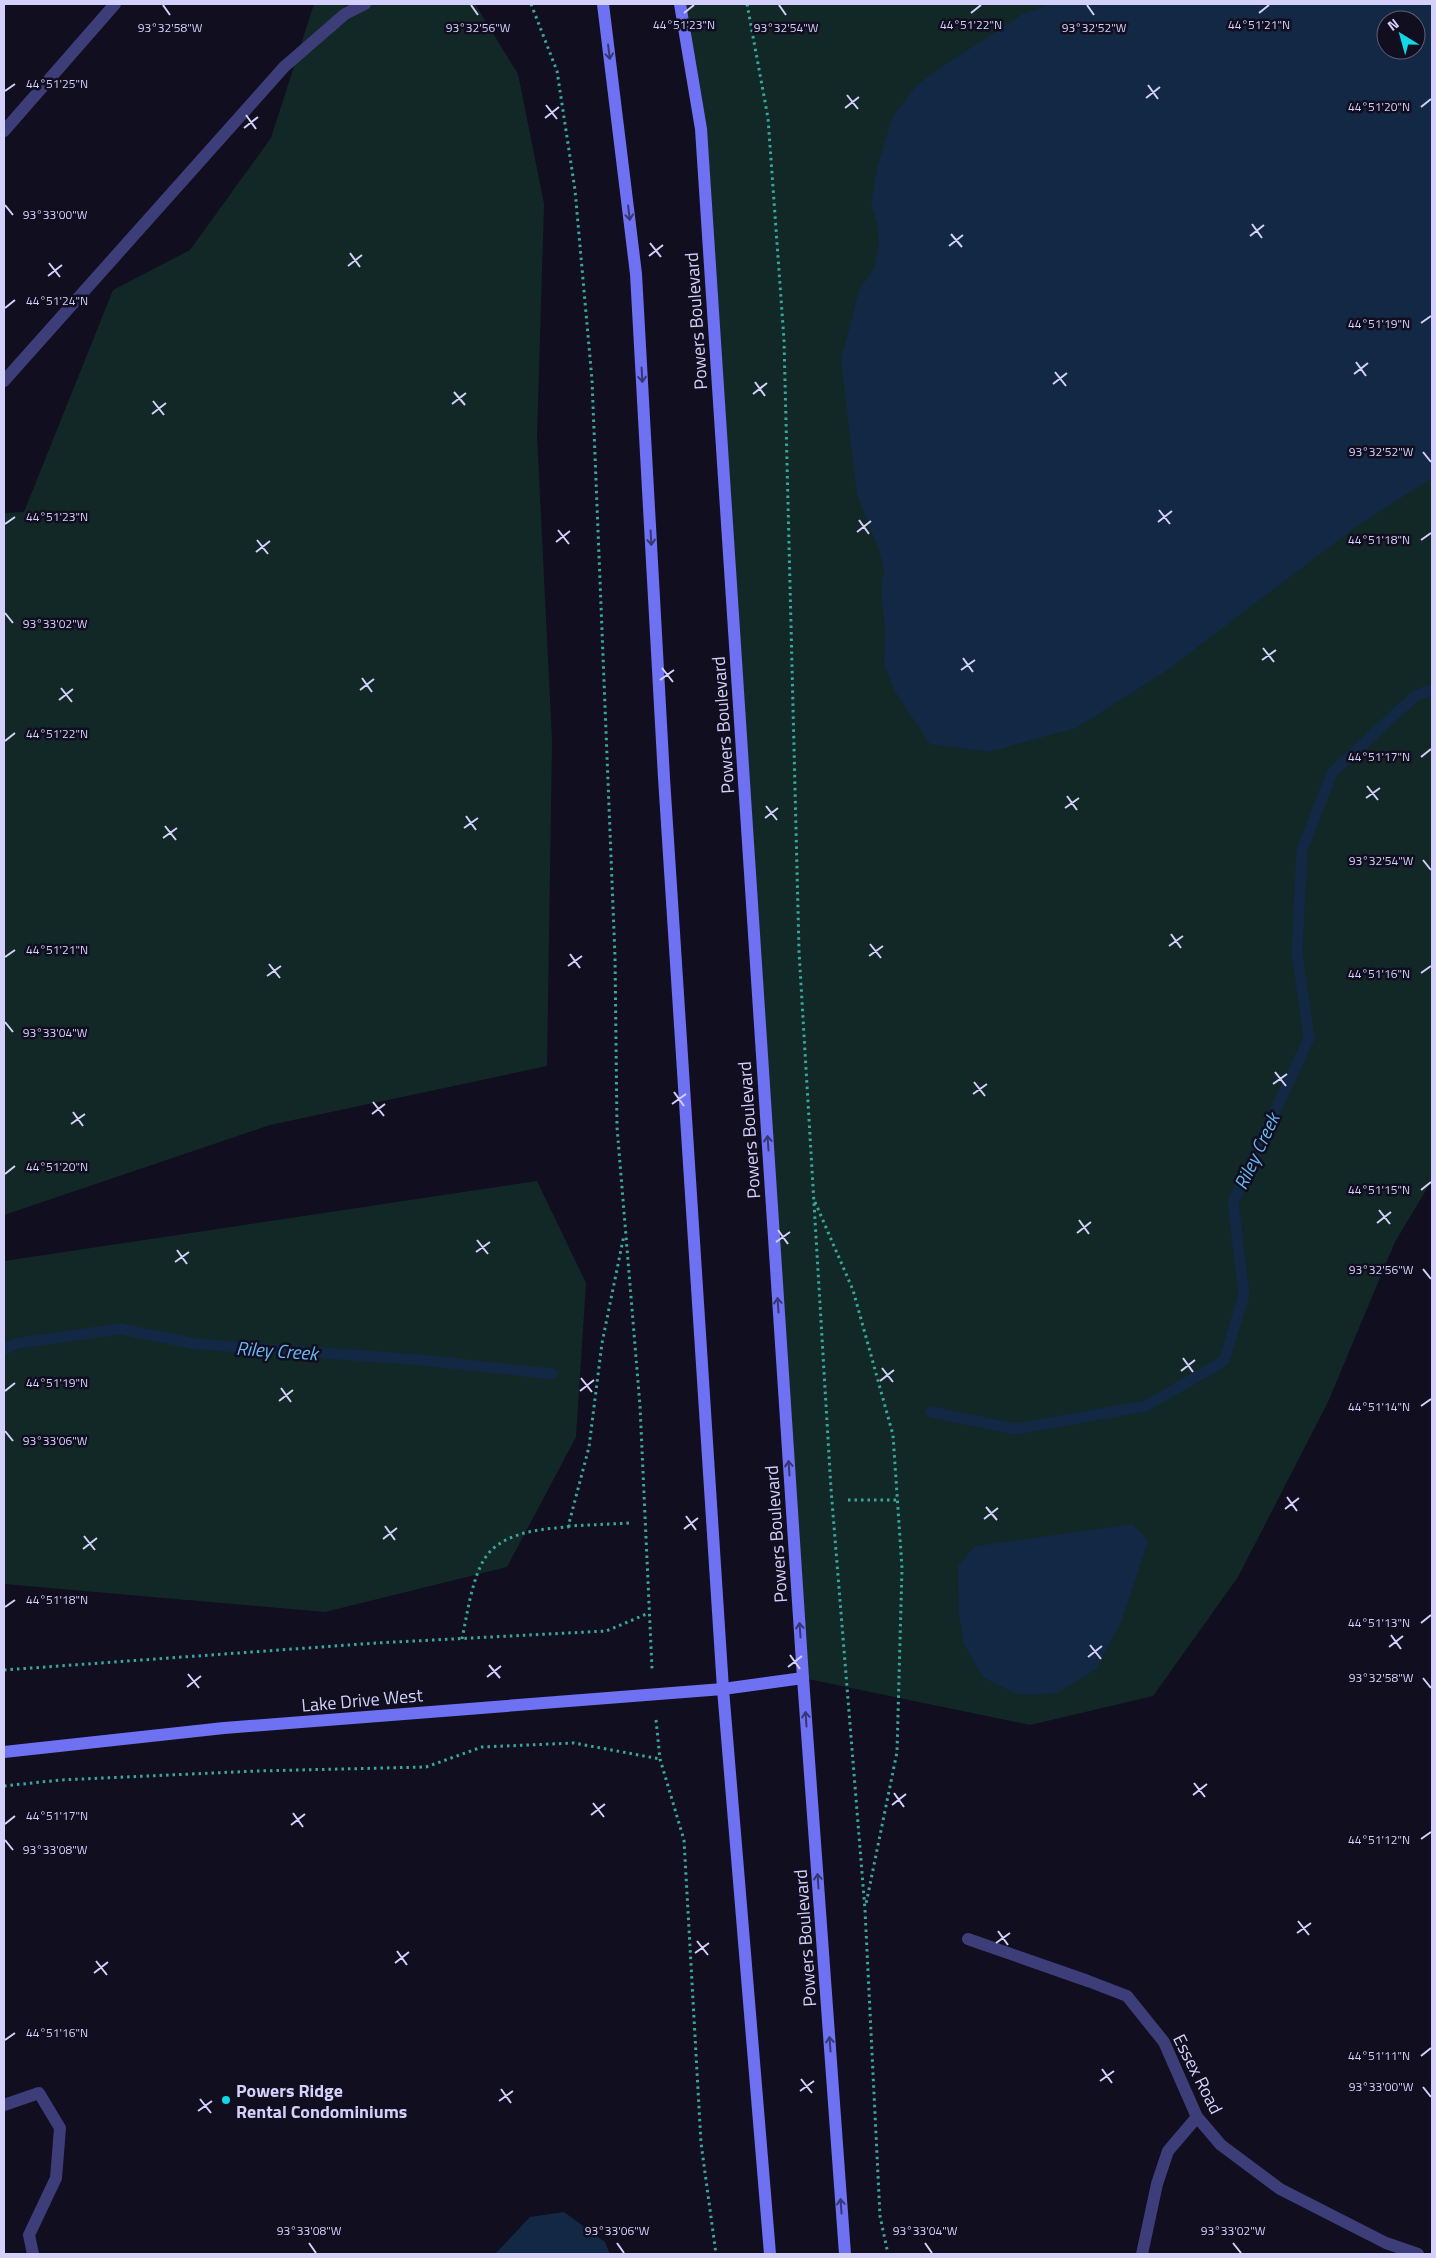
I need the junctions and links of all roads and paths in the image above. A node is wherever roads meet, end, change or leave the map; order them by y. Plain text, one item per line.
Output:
1 (115, 4) edge
2 (365, 4) edge
3 (531, 4) edge
4 (603, 4) edge
5 (680, 4) edge
6 (747, 4) edge
7 (4, 131) edge
8 (4, 381) edge
9 (814, 1199) junction
10 (625, 1231) junction
11 (848, 1500) dead end
12 (897, 1500) junction
13 (631, 1523) dead end
14 (568, 1526) junction
15 (649, 1613) junction
16 (462, 1639) junction
17 (4, 1670) edge
18 (803, 1678) junction
19 (723, 1689) junction
20 (653, 1694) junction
21 (4, 1752) edge
22 (660, 1759) junction
23 (4, 1786) edge
24 (865, 1910) junction
25 (968, 1939) dead end
26 (4, 2105) edge
27 (1197, 2117) junction
28 (33, 2254) edge
29 (716, 2254) edge
30 (770, 2254) edge
31 (845, 2254) edge
32 (888, 2254) edge
33 (1142, 2254) edge
34 (1418, 2254) edge

1 - 7 street
2 - 8 street
3 - 10 path
4 -> 19 main road
18 -> 5 main road, Powers Boulevard
6 - 9 path
9 - 12 path
9 - 24 path
10 - 14 path
10 - 15 path
11 - 12 path
12 - 24 path
13 - 14 path
14 - 16 path
15 - 16 path
15 - 20 path
16 - 17 path
18 - 19 main road, Lake Drive West
31 -> 18 main road, Powers Boulevard
19 - 20 main road, Lake Drive West
19 - 30 main road
20 - 21 main road, Lake Drive West
20 - 22 path
22 - 23 path
22 - 29 path
24 - 32 path
25 - 27 street, Essex Road
26 - 28 street
27 - 33 street
27 - 34 street, Essex Road

